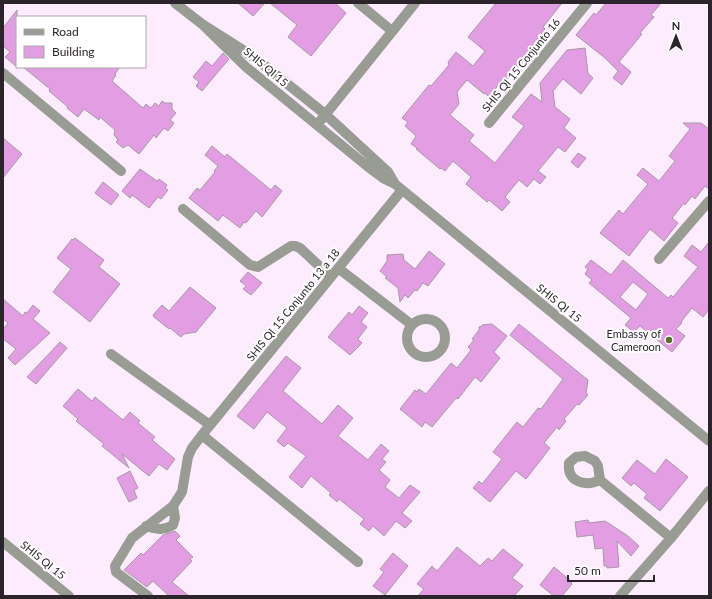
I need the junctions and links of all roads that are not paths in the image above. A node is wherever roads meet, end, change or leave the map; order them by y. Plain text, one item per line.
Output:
1 (175, 3) edge
2 (358, 3) edge
3 (415, 3) edge
4 (587, 3) edge
5 (202, 24) junction
6 (392, 31) junction
7 (3, 72) edge
8 (325, 114) junction
9 (489, 123) dead end
10 (317, 125) junction
11 (121, 171) dead end
12 (398, 187) junction
13 (709, 201) edge
14 (183, 209) dead end
15 (659, 259) dead end
16 (338, 268) junction
17 (331, 277) junction
18 (412, 325) dead end
19 (111, 354) dead end
20 (210, 425) junction
21 (202, 435) junction
22 (709, 441) edge
23 (600, 480) dead end
24 (709, 491) edge
25 (173, 506) junction
26 (146, 526) junction
27 (671, 538) junction
28 (3, 542) edge
29 (358, 562) dead end
30 (69, 596) edge
31 (148, 596) edge
32 (620, 596) edge

1 - 5 street, SHIS QI 15
2 - 6 street
3 - 6 street
4 - 9 street, SHIS QI 15 Conjunto 16
5 - 8 street, SHIS QI 15
5 - 10 street, SHIS QI 15
6 - 8 street
7 - 11 street
8 - 10 street
8 - 12 street, SHIS QI 15
10 - 12 street, SHIS QI 15
12 - 16 street, SHIS QI 15 Conjunto 13 a 18
12 - 22 street, SHIS QI 15
13 - 15 street
14 - 17 street
16 - 17 street, SHIS QI 15 Conjunto 13 a 18
16 - 18 street
17 - 20 street, SHIS QI 15 Conjunto 13 a 18
19 - 20 street
20 - 21 street, SHIS QI 15 Conjunto 13 a 18
21 - 25 street, SHIS QI 15 Conjunto 13 a 18
21 - 29 street
23 - 27 street
24 - 27 street
25 - 26 street
25 - 26 street
26 - 31 street
27 - 32 street
28 - 30 street, SHIS QI 15

